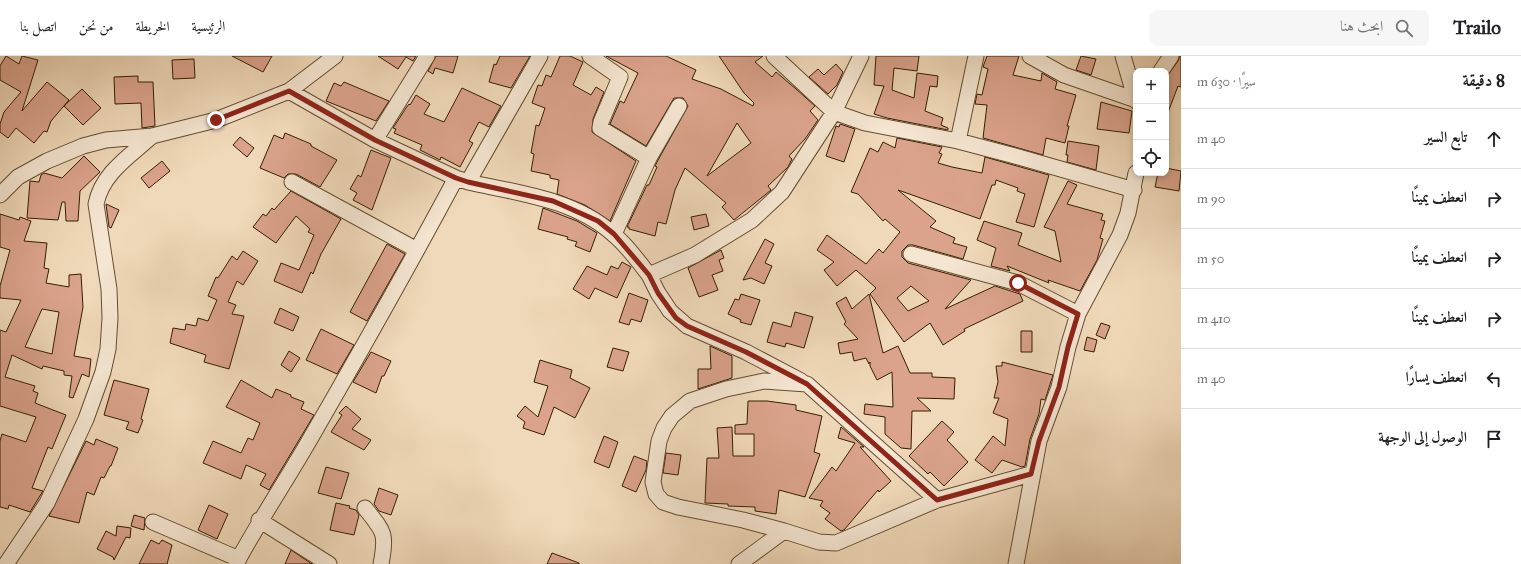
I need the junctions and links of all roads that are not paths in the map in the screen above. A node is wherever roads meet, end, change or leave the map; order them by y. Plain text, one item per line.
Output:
1 (335, 56) edge
2 (427, 56) edge
3 (540, 56) edge
4 (590, 56) edge
5 (774, 56) edge
6 (861, 56) edge
7 (976, 56) edge
8 (1030, 56) edge
9 (1123, 56) edge
10 (1171, 56) edge
11 (1163, 68) edge
12 (1133, 90) edge
13 (289, 91) junction
14 (1133, 99) edge
15 (679, 106) dead end
16 (834, 112) junction
17 (152, 136) junction
18 (375, 140) junction
19 (958, 141) junction
20 (649, 158) junction
21 (1136, 176) edge
22 (462, 180) junction
23 (292, 182) dead end
24 (1134, 190) junction
25 (0, 195) edge
26 (614, 234) junction
27 (417, 250) junction
28 (911, 254) dead end
29 (649, 275) junction
30 (1078, 314) junction
31 (807, 384) junction
32 (1031, 474) junction
33 (937, 500) junction
34 (365, 508) dead end
35 (260, 520) junction
36 (153, 522) dead end
37 (784, 531) junction
38 (237, 562) edge
39 (6, 564) edge
40 (329, 564) edge
41 (381, 564) edge
42 (739, 564) edge
43 (1016, 564) edge

1 - 13 street
2 - 18 street
3 - 22 street
4 - 20 street
5 - 16 street
6 - 16 street
7 - 19 street
8 - 14 street
9 - 12 street
10 - 11 street
13 - 17 street
13 - 18 street
15 - 20 street
16 - 19 street
16 - 29 street
17 - 25 street
17 - 39 street
18 - 22 street
19 - 24 street
20 - 26 street
21 - 24 street
22 - 26 street
22 - 27 street
23 - 27 street
24 - 30 street
26 - 29 street
27 - 35 street
28 - 30 street
29 - 31 street
30 - 32 street
31 - 33 street
31 - 37 street
32 - 33 street
32 - 43 street
33 - 37 street
34 - 41 street
35 - 38 street
35 - 40 street
36 - 38 street
37 - 42 street

